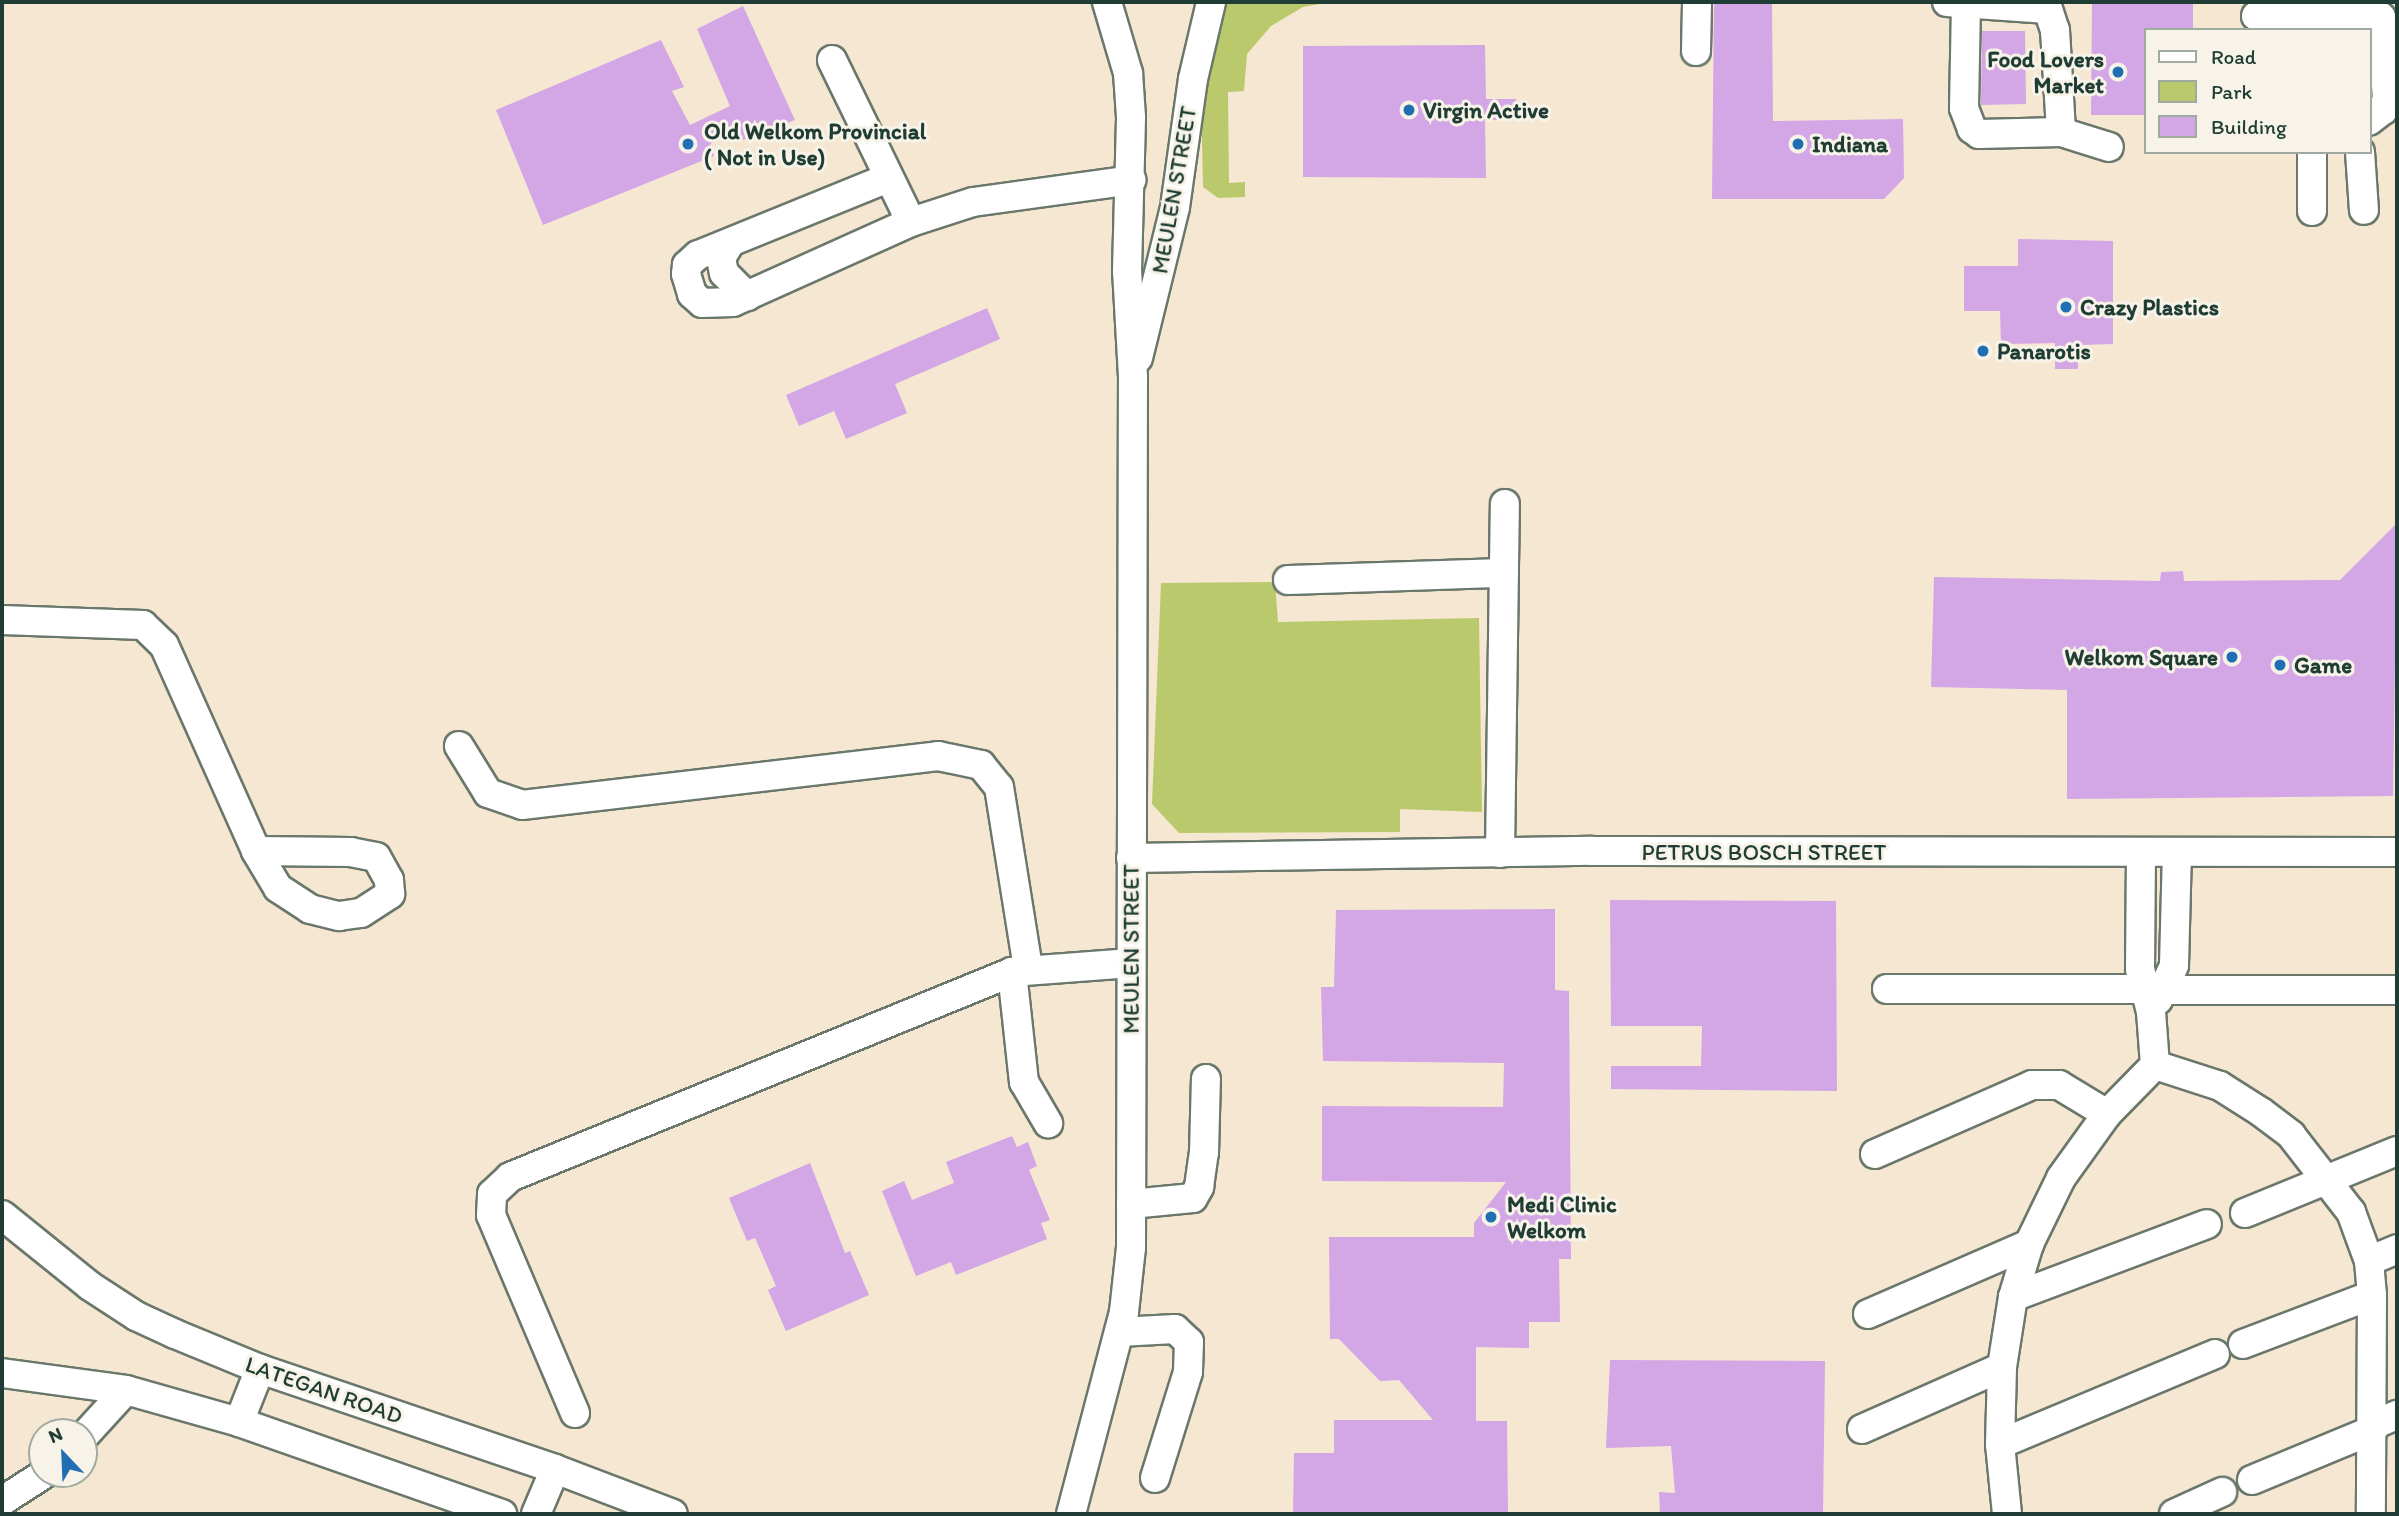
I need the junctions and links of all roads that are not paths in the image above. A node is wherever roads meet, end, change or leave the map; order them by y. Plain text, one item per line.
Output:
1 (1107, 2) edge
2 (1211, 2) edge
3 (1697, 2) edge
4 (1956, 3) edge
5 (2256, 16) dead end
6 (2284, 23) edge
7 (1696, 51) dead end
8 (832, 60) dead end
9 (2371, 119) edge
10 (2061, 132) junction
11 (2109, 147) dead end
12 (2312, 154) edge
13 (2360, 154) edge
14 (888, 178) junction
15 (1131, 192) junction
16 (1175, 207) junction
17 (2312, 211) dead end
18 (2364, 211) dead end
19 (911, 222) junction
20 (730, 243) junction
21 (747, 296) junction
22 (1133, 377) junction
23 (1505, 504) dead end
24 (1504, 573) junction
25 (1288, 580) dead end
26 (2, 620) edge
27 (459, 746) dead end
28 (256, 851) dead end
29 (2397, 852) edge
30 (1500, 853) junction
31 (2141, 853) junction
32 (2177, 853) junction
33 (1131, 859) junction
34 (1131, 963) junction
35 (1020, 970) junction
36 (1887, 989) dead end
37 (2397, 990) edge
38 (2153, 995) junction
39 (2155, 1065) junction
40 (1206, 1079) dead end
41 (2108, 1114) junction
42 (1048, 1123) dead end
43 (2397, 1151) edge
44 (1875, 1154) dead end
45 (2330, 1181) junction
46 (1131, 1204) junction
47 (2245, 1213) dead end
48 (2, 1215) edge
49 (2207, 1224) dead end
50 (2029, 1244) junction
51 (2397, 1249) edge
52 (2369, 1261) junction
53 (2372, 1295) junction
54 (2013, 1297) junction
55 (1868, 1314) dead end
56 (1119, 1332) junction
57 (2243, 1344) dead end
58 (2215, 1354) dead end
59 (2002, 1367) junction
60 (260, 1369) junction
61 (2, 1373) edge
62 (126, 1390) junction
63 (575, 1413) dead end
64 (98, 1421) edge
65 (239, 1422) junction
66 (2381, 1424) edge
67 (1862, 1429) dead end
68 (2000, 1444) junction
69 (555, 1469) junction
70 (1156, 1478) dead end
71 (2252, 1480) dead end
72 (28, 1484) edge
73 (2222, 1492) dead end
74 (2, 1501) edge
75 (502, 1514) edge
76 (536, 1514) edge
77 (673, 1514) edge
78 (1071, 1514) edge
79 (2007, 1514) edge
80 (2174, 1514) edge
81 (2371, 1514) edge

1 - 15 street, MEULEN STREET
2 - 16 street, MEULEN STREET
3 - 7 street
4 - 10 street
4 - 10 street
5 - 6 street
6 - 9 street
8 - 14 street
10 - 11 street
12 - 17 street
13 - 18 street
14 - 19 street
14 - 20 street
15 - 16 street
15 - 19 street
15 - 22 street, MEULEN STREET
16 - 22 street, MEULEN STREET
19 - 21 street
20 - 21 street
20 - 21 street
22 - 33 street, MEULEN STREET
23 - 24 street
24 - 25 street
24 - 30 street
26 - 28 street
27 - 35 street
29 - 32 street, PETRUS BOSCH STREET
30 - 31 street, PETRUS BOSCH STREET
30 - 33 street, PETRUS BOSCH STREET
31 - 32 street, PETRUS BOSCH STREET
31 - 38 street
32 - 38 street
33 - 34 street, MEULEN STREET
34 - 35 street
34 - 46 street, MEULEN STREET
35 - 42 street
35 - 63 street
36 - 38 street
37 - 38 street
38 - 39 street
39 - 41 street
39 - 45 street
40 - 46 street
41 - 44 street
41 - 50 street
43 - 45 street
45 - 47 street
45 - 52 street
46 - 56 street, MEULEN STREET
48 - 60 street, LATEGAN ROAD
49 - 54 street
50 - 54 street
50 - 55 street
51 - 52 street
52 - 53 street
53 - 57 street
53 - 66 street
54 - 59 street
56 - 70 street
56 - 78 street, MEULEN STREET
58 - 68 street
59 - 67 street
59 - 68 street
60 - 65 street
60 - 69 street, LATEGAN ROAD
61 - 62 street
62 - 64 street
62 - 65 street
65 - 75 street
66 - 71 street
66 - 81 street
68 - 79 street
69 - 76 street
69 - 77 street, LATEGAN ROAD
72 - 74 street
73 - 80 street

